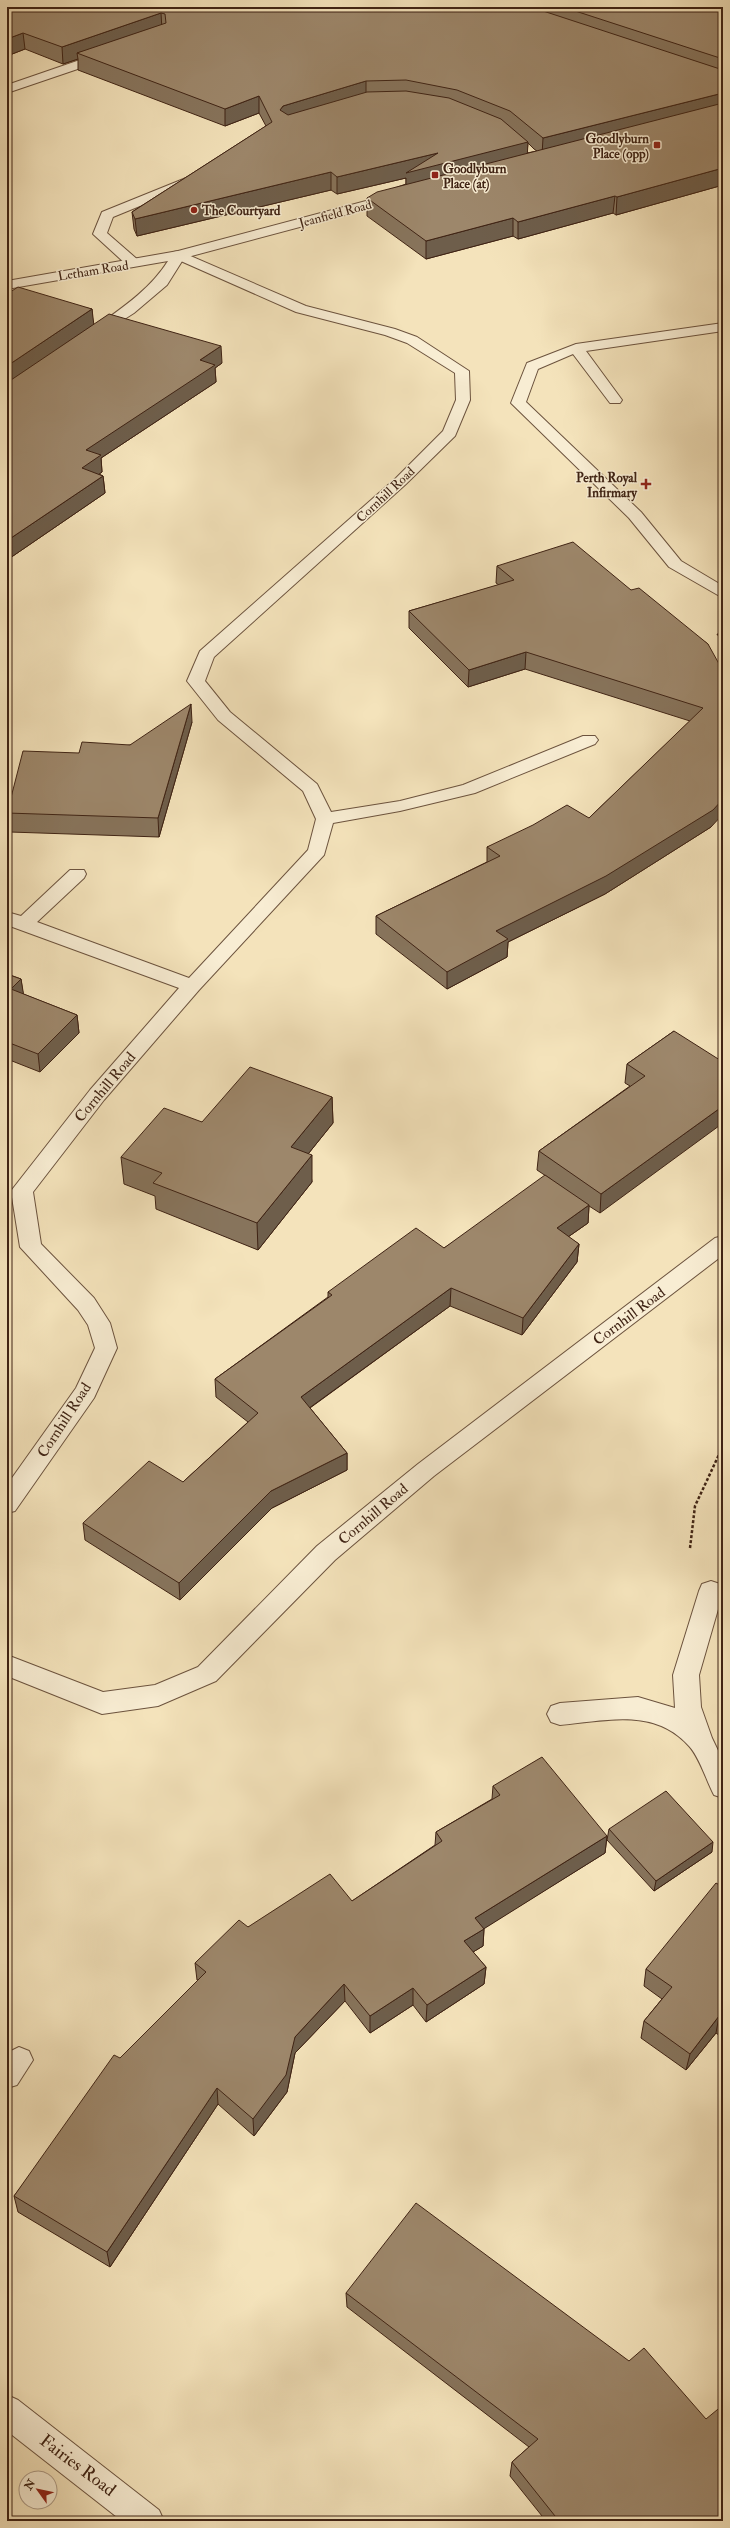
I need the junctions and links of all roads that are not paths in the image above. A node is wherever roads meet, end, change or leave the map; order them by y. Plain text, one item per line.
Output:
1 (118, 50) edge
2 (7, 89) edge
3 (192, 180) edge
4 (412, 193) edge
5 (179, 255) junction
6 (133, 263) junction
7 (7, 285) edge
8 (723, 327) edge
9 (83, 342) edge
10 (576, 348) junction
11 (615, 400) dead end
12 (723, 593) edge
13 (589, 740) dead end
14 (325, 819) junction
15 (77, 874) dead end
16 (16, 921) edge
17 (192, 986) junction
18 (14, 1190) edge
19 (723, 1244) edge
20 (7, 1504) edge
21 (711, 1591) road end
22 (7, 1665) edge
23 (560, 1714) dead end
24 (699, 1739) junction
25 (723, 1787) edge
26 (7, 2411) edge
27 (148, 2521) edge

1 - 2 street
3 - 6 street
4 - 5 street, Jeanfield Road
5 - 6 street, Letham Road
5 - 9 street
5 - 14 street, Cornhill Road
6 - 7 street, Letham Road
8 - 10 street
10 - 11 street
10 - 12 street
13 - 14 street
14 - 17 street, Cornhill Road
15 - 16 street
16 - 17 street
17 - 18 street, Cornhill Road
18 - 20 street, Cornhill Road
19 - 22 street, Cornhill Road
21 - 24 street
23 - 24 street
24 - 25 street
26 - 27 street, Fairies Road

